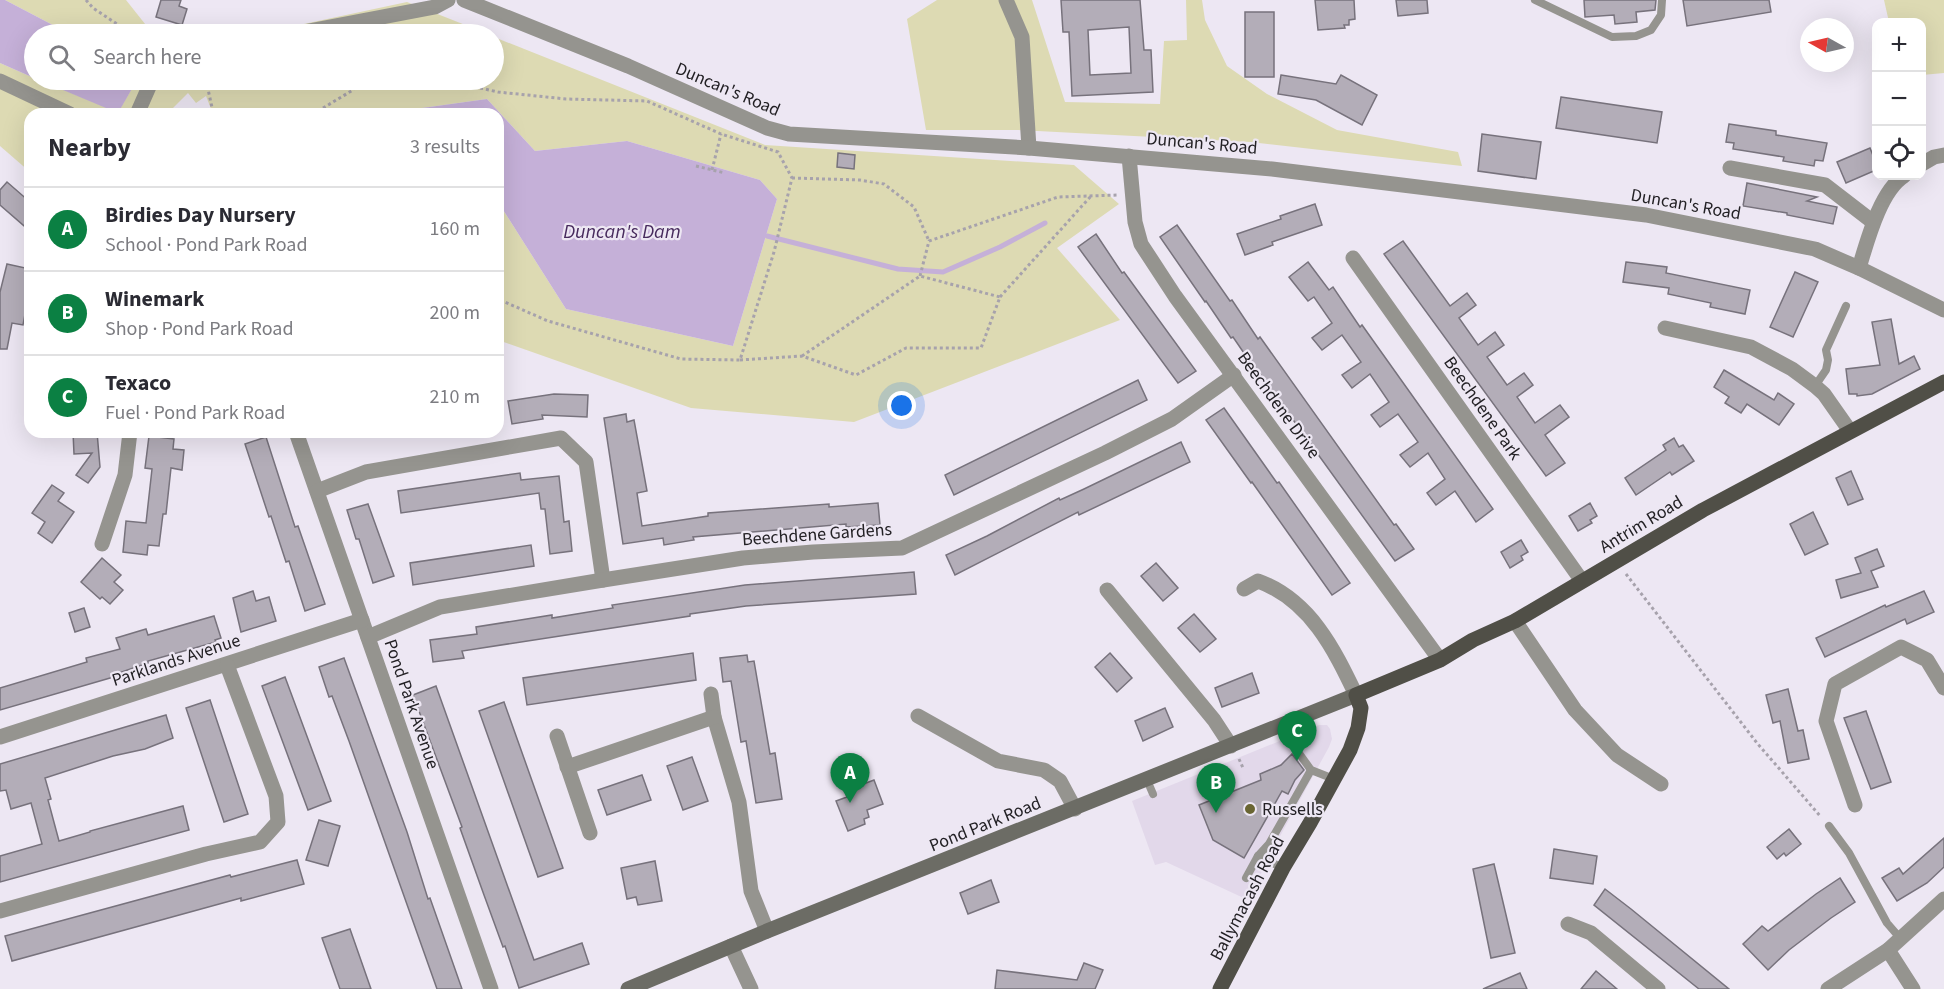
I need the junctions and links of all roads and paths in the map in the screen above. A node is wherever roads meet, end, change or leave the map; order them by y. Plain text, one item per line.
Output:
1 (86, 0) edge
2 (448, 0) edge
3 (464, 0) edge
4 (1006, 0) edge
5 (1535, 0) edge
6 (1662, 0) edge
7 (117, 24) edge
8 (346, 24) edge
9 (0, 81) edge
10 (148, 90) edge
11 (208, 90) edge
12 (353, 90) edge
13 (489, 90) edge
14 (57, 108) edge
15 (140, 108) edge
16 (212, 108) edge
17 (323, 108) dead end
18 (721, 134) junction
19 (1029, 148) junction
20 (1944, 155) edge
21 (1129, 156) junction
22 (1926, 161) edge
23 (696, 165) dead end
24 (1730, 168) dead end
25 (712, 170) junction
26 (725, 173) dead end
27 (792, 178) junction
28 (1898, 180) edge
29 (1131, 194) junction
30 (1092, 195) junction
31 (1873, 222) junction
32 (929, 241) junction
33 (1353, 258) dead end
34 (1859, 268) junction
35 (920, 276) junction
36 (1000, 297) junction
37 (504, 302) edge
38 (1846, 306) dead end
39 (1944, 310) edge
40 (1665, 327) dead end
41 (802, 356) junction
42 (740, 360) junction
43 (1234, 375) junction
44 (1944, 382) edge
45 (1815, 386) junction
46 (1850, 431) junction
47 (129, 438) edge
48 (298, 438) edge
49 (317, 491) junction
50 (102, 544) dead end
51 (1616, 561) junction
52 (603, 580) junction
53 (1582, 581) junction
54 (1245, 589) dead end
55 (1107, 590) dead end
56 (362, 620) junction
57 (1515, 621) junction
58 (369, 637) junction
59 (1440, 660) junction
60 (227, 665) junction
61 (1944, 688) edge
62 (711, 694) dead end
63 (1356, 695) junction
64 (918, 716) dead end
65 (714, 717) junction
66 (1280, 727) junction
67 (557, 736) dead end
68 (0, 737) edge
69 (1234, 750) junction
70 (567, 767) junction
71 (1243, 768) dead end
72 (1311, 770) junction
73 (1334, 779) junction
74 (1661, 784) dead end
75 (1855, 806) dead end
76 (1075, 809) junction
77 (1829, 826) joint
78 (590, 833) dead end
79 (1258, 856) junction
80 (1283, 868) junction
81 (1246, 878) dead end
82 (1944, 899) edge
83 (0, 911) edge
84 (1568, 924) dead end
85 (767, 931) junction
86 (1900, 938) junction
87 (732, 945) junction
88 (1888, 950) junction
89 (1652, 987) edge
90 (491, 989) edge
91 (628, 989) edge
92 (751, 989) edge
93 (1220, 989) edge
94 (1828, 989) edge
95 (1913, 989) edge

1 - 7 path
2 - 8 street
3 - 19 street, Duncan's Road
4 - 19 street
5 - 6 lane
9 - 14 street
10 - 15 street
11 - 16 path
12 - 17 path
13 - 18 path
18 - 25 path
18 - 27 path
19 - 21 street, Duncan's Road
20 - 22 street
21 - 29 street, Beechdene Drive
21 - 34 street, Duncan's Road
23 - 25 path
24 - 31 street
25 - 26 path
27 - 32 path
27 - 42 path
28 - 31 street
29 - 30 path
29 - 43 street, Beechdene Drive
30 - 32 path
30 - 36 path
31 - 34 street
32 - 35 path
33 - 53 street, Beechdene Park
34 - 39 street, Duncan's Road
35 - 36 path
35 - 41 path
36 - 41 path
37 - 42 path
38 - 45 lane
40 - 45 street
41 - 42 path
43 - 52 street, Beechdene Gardens
43 - 59 street, Beechdene Drive
44 - 46 main road, Antrim Road
45 - 46 street
46 - 51 main road, Antrim Road
47 - 50 street
48 - 49 street, Pond Park Avenue
49 - 52 street
49 - 56 street, Pond Park Avenue
51 - 53 main road, Antrim Road
51 - 77 path
52 - 58 street, Beechdene Gardens
53 - 57 main road, Antrim Road
54 - 63 street
55 - 69 street
56 - 58 street, Pond Park Avenue
56 - 60 street, Parklands Avenue
57 - 59 main road, Antrim Road
57 - 74 street
58 - 90 street, Pond Park Avenue
59 - 63 main road, Antrim Road
60 - 68 street, Parklands Avenue
60 - 83 street
61 - 75 street
62 - 65 street
63 - 66 main road, Pond Park Road
63 - 73 main road, Ballymacash Road
64 - 76 street
65 - 70 street
65 - 85 street
66 - 69 main road, Pond Park Road
66 - 72 lane
67 - 70 street
69 - 71 path
69 - 76 main road, Pond Park Road
70 - 78 street
72 - 73 lane
72 - 79 lane
73 - 80 main road, Ballymacash Road
76 - 85 main road, Pond Park Road
77 - 86 lane
79 - 80 lane
79 - 81 lane
80 - 93 main road, Ballymacash Road
82 - 86 street
84 - 89 street
85 - 87 main road, Pond Park Road
86 - 88 street
87 - 91 main road, Pond Park Road
87 - 92 street
88 - 94 street
88 - 95 street

